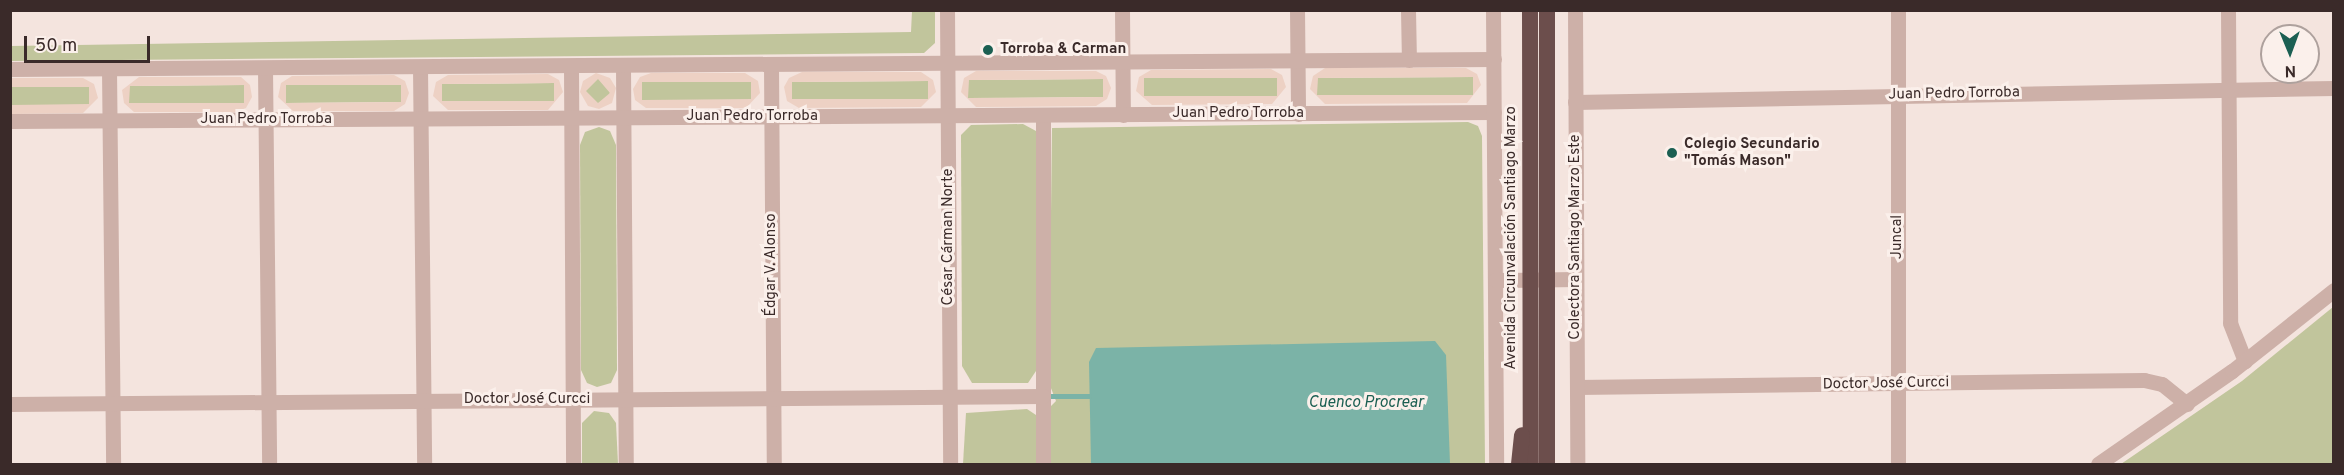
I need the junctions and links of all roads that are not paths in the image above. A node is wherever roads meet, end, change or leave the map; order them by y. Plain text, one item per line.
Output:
1 (947, 10) edge
2 (1122, 10) edge
3 (1297, 10) edge
4 (1408, 10) edge
5 (1493, 10) edge
6 (1530, 10) edge
7 (1547, 10) edge
8 (1575, 10) edge
9 (1898, 10) edge
10 (2228, 10) edge
11 (1494, 59) junction
12 (1409, 60) junction
13 (1297, 61) junction
14 (1122, 62) junction
15 (947, 64) junction
16 (771, 65) junction
17 (571, 66) junction
18 (623, 66) junction
19 (420, 67) junction
20 (265, 68) junction
21 (10, 69) edge
22 (109, 69) junction
23 (2334, 87) edge
24 (2229, 89) junction
25 (1898, 96) junction
26 (1575, 102) junction
27 (1494, 112) junction
28 (1298, 114) junction
29 (1043, 115) junction
30 (1123, 115) junction
31 (948, 116) junction
32 (624, 117) junction
33 (771, 117) junction
34 (571, 118) junction
35 (421, 119) junction
36 (266, 120) junction
37 (10, 121) edge
38 (110, 121) junction
39 (1539, 279) junction
40 (1576, 279) junction
41 (1495, 280) junction
42 (2334, 290) edge
43 (2245, 361) junction
44 (1531, 363) junction
45 (1898, 384) junction
46 (1577, 387) junction
47 (950, 396) junction
48 (1043, 396) junction
49 (773, 398) junction
50 (573, 399) junction
51 (625, 399) junction
52 (424, 400) junction
53 (268, 402) junction
54 (112, 403) junction
55 (10, 404) edge
56 (2187, 404) junction
57 (113, 465) edge
58 (269, 465) edge
59 (424, 465) edge
60 (573, 465) edge
61 (626, 465) edge
62 (774, 465) edge
63 (950, 465) edge
64 (1043, 465) edge
65 (1496, 465) edge
66 (1519, 465) edge
67 (1531, 465) edge
68 (1547, 465) edge
69 (1578, 465) edge
70 (1898, 465) edge
71 (2098, 465) edge

1 - 15 street, César Cárman Norte
2 - 14 street
3 - 13 street
4 - 12 street
5 - 11 street
6 - 39 highway, Avenida Circunvalación Santiago Marzo
7 - 39 highway, Avenida Circunvalación Santiago Marzo
8 - 26 street, Colectora Santiago Marzo Este
9 - 25 street, Juncal
10 - 24 street
11 - 12 street
11 - 27 street
12 - 13 street
13 - 14 street
13 - 28 street
14 - 15 street
14 - 30 street
15 - 16 street
15 - 31 street, César Cárman Norte
16 - 18 street
16 - 33 street, Édgar V. Alonso
17 - 18 street
17 - 19 street
17 - 34 street
18 - 32 street
19 - 20 street
19 - 35 street
20 - 22 street
20 - 36 street
21 - 22 street
22 - 38 street
23 - 24 street, Juan Pedro Torroba
24 - 25 street, Juan Pedro Torroba
24 - 43 street
25 - 26 street, Juan Pedro Torroba
25 - 45 street, Juncal
26 - 40 street, Colectora Santiago Marzo Este
27 - 28 street, Juan Pedro Torroba
27 - 41 street
28 - 30 street, Juan Pedro Torroba
29 - 30 street, Juan Pedro Torroba
29 - 31 street, Juan Pedro Torroba
29 - 48 street
31 - 33 street, Juan Pedro Torroba
31 - 47 street, César Cárman Norte
32 - 33 street, Juan Pedro Torroba
32 - 34 street, Juan Pedro Torroba
32 - 51 street
33 - 49 street, Édgar V. Alonso
34 - 35 street, Juan Pedro Torroba
34 - 50 street
35 - 36 street, Juan Pedro Torroba
35 - 52 street
36 - 38 street, Juan Pedro Torroba
36 - 53 street
37 - 38 street, Juan Pedro Torroba
38 - 54 street
39 - 40 street
39 - 41 street
39 - 44 highway, Avenida Circunvalación Santiago Marzo
39 - 68 highway, Avenida Circunvalación Santiago Marzo
40 - 46 street, Colectora Santiago Marzo Este
41 - 65 street
42 - 43 street
43 - 56 street
44 - 66 highway
44 - 67 highway, Avenida Circunvalación Santiago Marzo
45 - 46 street, Doctor José Curcci
45 - 56 street, Doctor José Curcci
45 - 70 street, Juncal
46 - 69 street, Colectora Santiago Marzo Este
47 - 48 street, Doctor José Curcci
47 - 49 street, Doctor José Curcci
47 - 63 street, César Cárman Norte
48 - 64 street
49 - 51 street, Doctor José Curcci
49 - 62 street, Édgar V. Alonso
50 - 51 street, Doctor José Curcci
50 - 52 street, Doctor José Curcci
50 - 60 street
51 - 61 street
52 - 53 street, Doctor José Curcci
52 - 59 street
53 - 54 street, Doctor José Curcci
53 - 58 street
54 - 55 street, Doctor José Curcci
54 - 57 street
56 - 71 street

